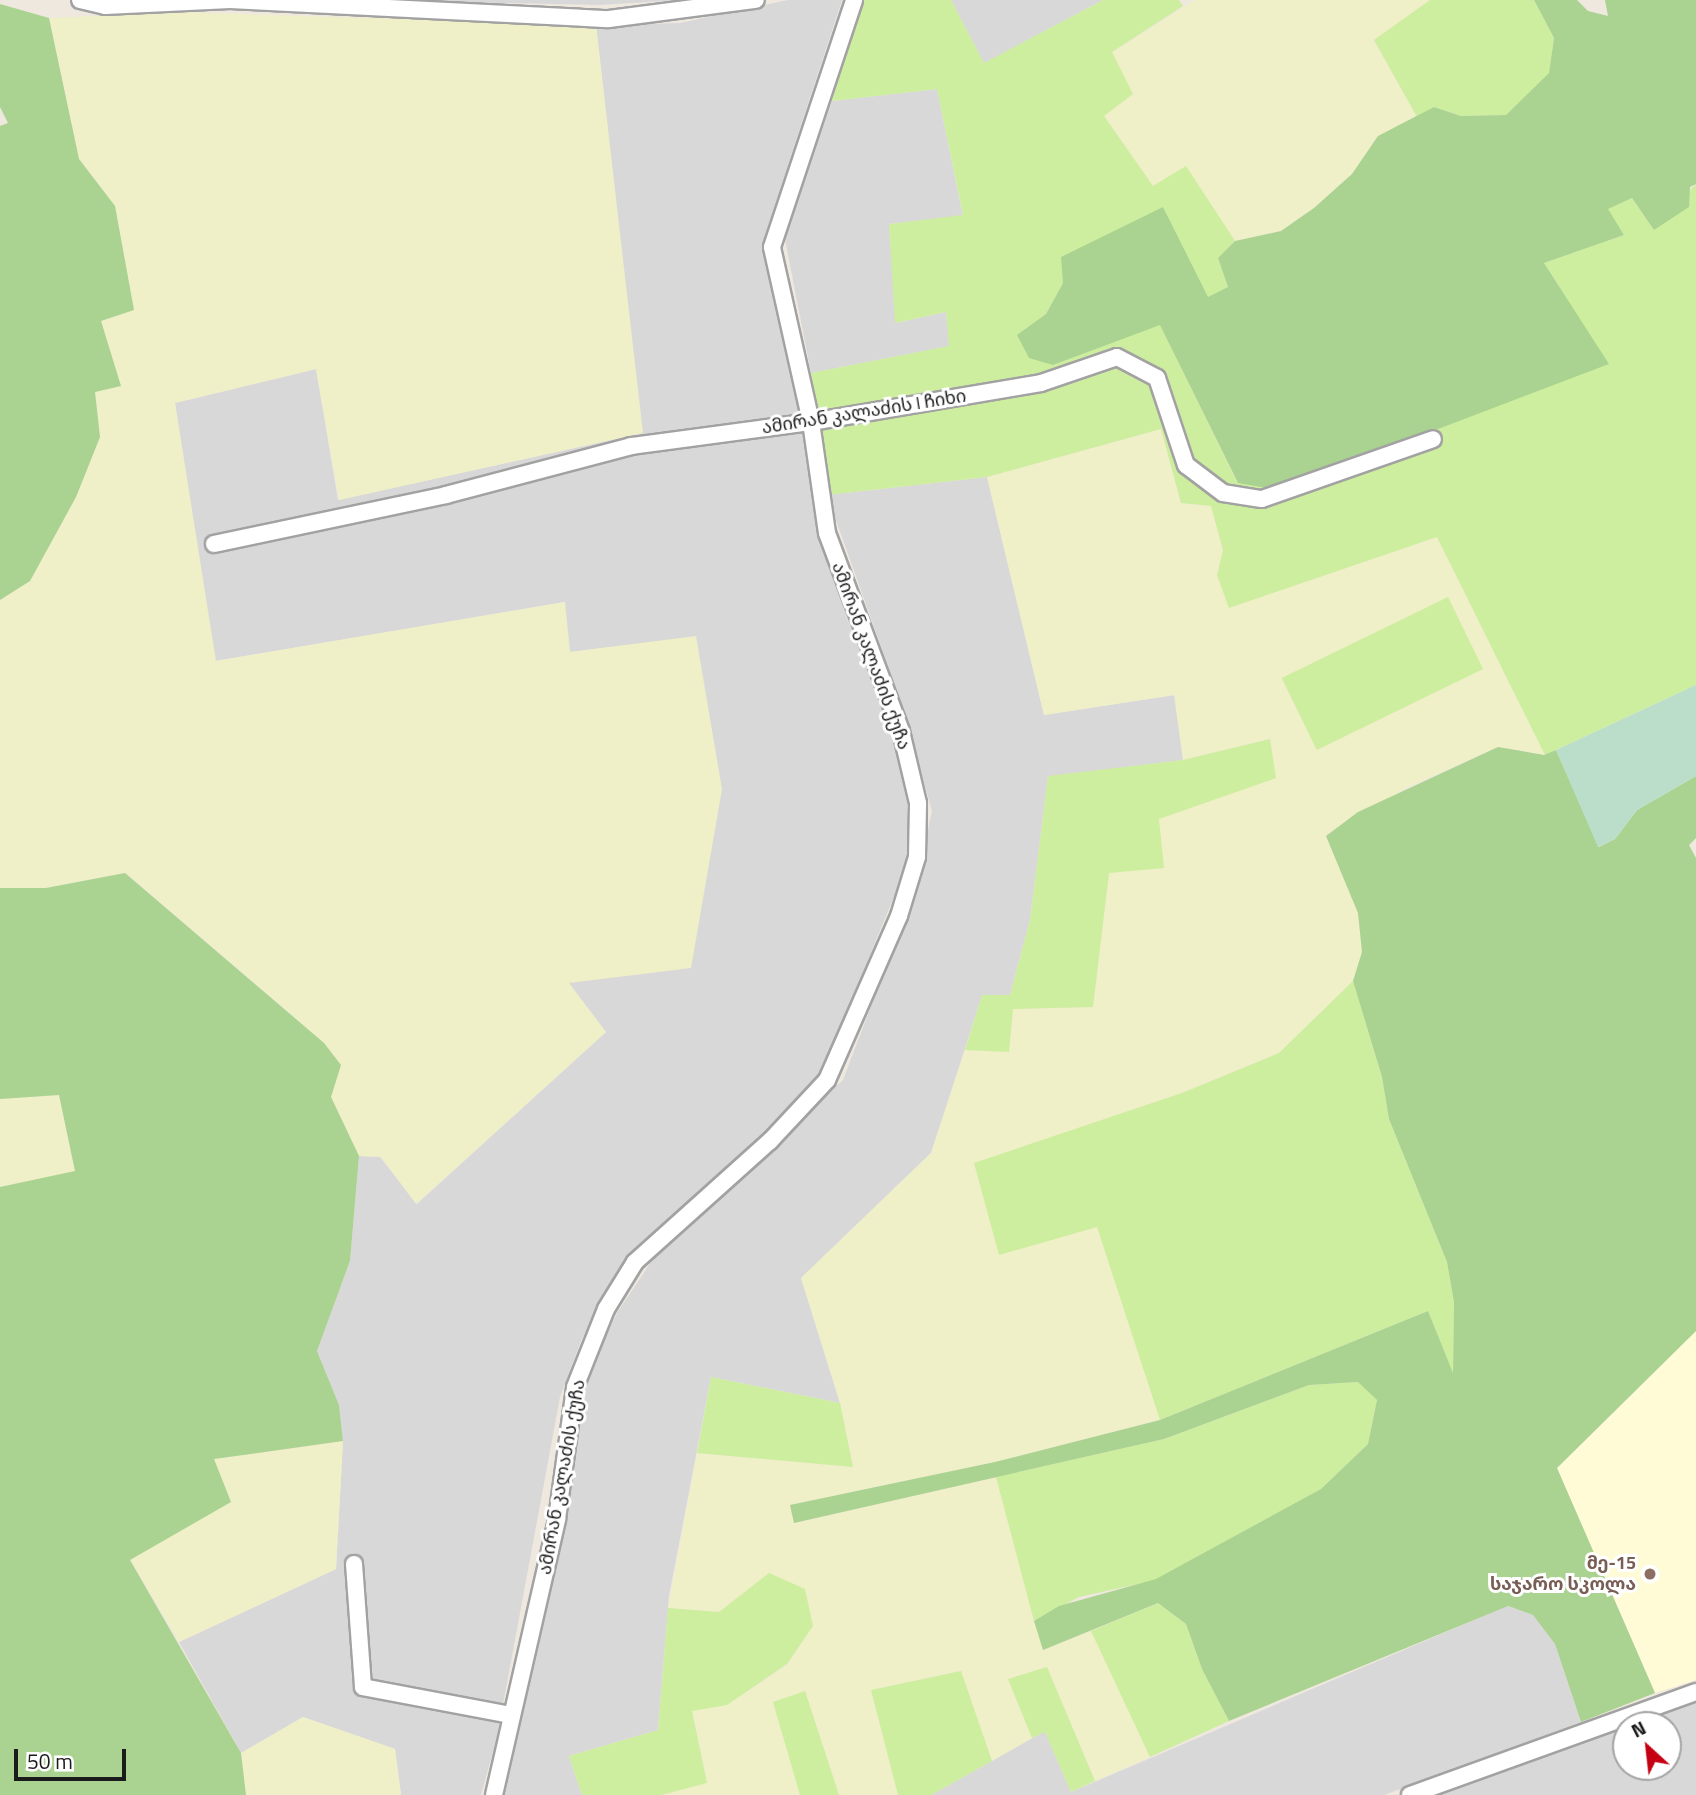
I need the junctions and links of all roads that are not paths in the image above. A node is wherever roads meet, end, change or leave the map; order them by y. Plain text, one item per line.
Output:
1 (80, 0) edge
2 (230, 0) edge
3 (756, 0) edge
4 (854, 0) edge
5 (811, 422) junction
6 (1433, 439) dead end
7 (214, 544) dead end
8 (354, 1564) dead end
9 (1696, 1692) edge
10 (511, 1715) junction
11 (494, 1795) edge
12 (1410, 1795) edge

1 - 2 street
2 - 3 street
4 - 5 street, ამირან კალაძის ქუჩა
5 - 6 street, ამირან კალაძის I ჩიხი
5 - 7 street, ამირან კალაძის I ჩიხი
5 - 10 street, ამირან კალაძის ქუჩა
8 - 10 street
9 - 12 street
10 - 11 street, ამირან კალაძის ქუჩა

